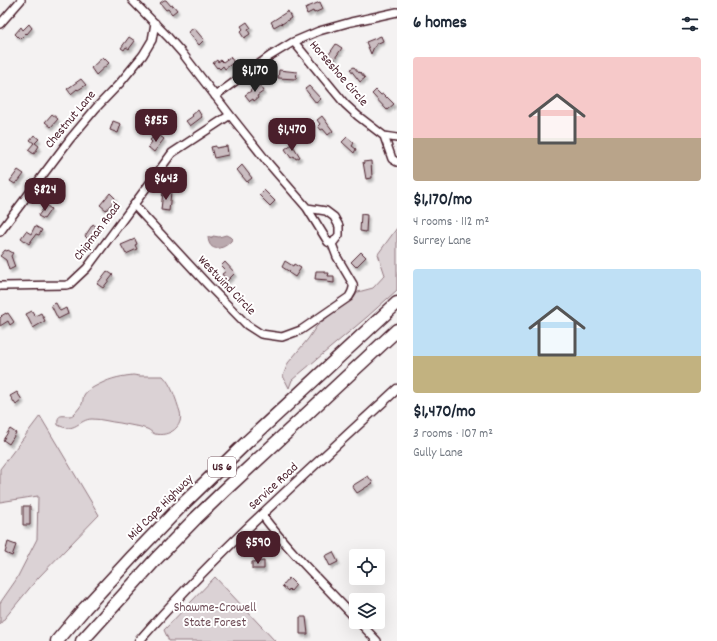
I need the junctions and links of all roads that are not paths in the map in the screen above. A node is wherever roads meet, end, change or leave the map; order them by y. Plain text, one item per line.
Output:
1 (22, 0) edge
2 (132, 0) edge
3 (397, 12) edge
4 (154, 22) junction
5 (0, 24) edge
6 (294, 42) junction
7 (215, 96) junction
8 (230, 115) junction
9 (384, 136) junction
10 (397, 138) edge
11 (397, 162) edge
12 (134, 205) junction
13 (307, 208) junction
14 (0, 232) edge
15 (332, 244) junction
16 (0, 286) edge
17 (397, 303) edge
18 (397, 330) edge
19 (397, 389) edge
20 (262, 515) junction
21 (349, 612) edge
22 (366, 629) edge
23 (57, 641) edge
24 (82, 641) edge
25 (139, 641) edge
26 (377, 641) edge

1 - 5 street
2 - 4 street, Westwind Circle
3 - 6 street
4 - 7 street, Westwind Circle
4 - 14 street, Chestnut Lane
6 - 7 street
6 - 9 street, Horseshoe Circle
7 - 8 street, Westwind Circle
8 - 12 street, Chipman Road
8 - 13 street, Westwind Circle
9 - 10 street, Horseshoe Circle
9 - 11 street
12 - 15 street, Westwind Circle
12 - 16 street, Chipman Road
13 - 15 street, Westwind Circle
13 - 15 street
17 - 23 highway, Mid Cape Highway / US 6
18 - 24 highway, US 6
19 - 20 street, Service Road
20 - 21 street
20 - 25 street, Service Road
22 - 26 street

